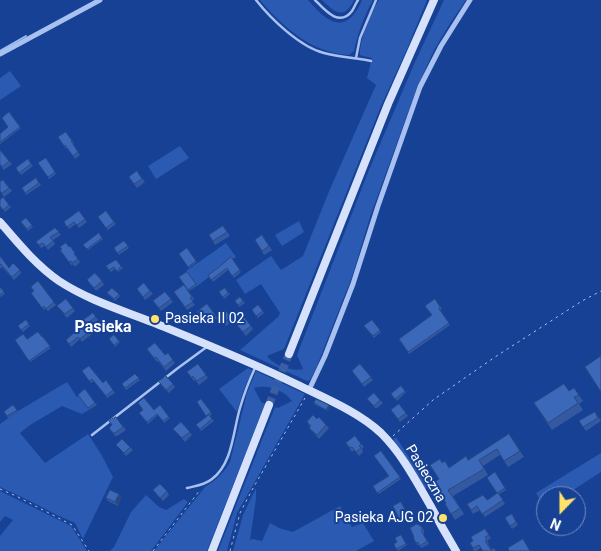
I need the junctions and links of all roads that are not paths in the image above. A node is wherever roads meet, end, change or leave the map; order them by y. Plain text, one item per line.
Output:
1 (100, 0) edge
2 (256, 0) edge
3 (314, 0) edge
4 (358, 0) edge
5 (376, 0) edge
6 (434, 0) edge
7 (470, 0) edge
8 (0, 54) edge
9 (356, 58) junction
10 (370, 61) dead end
11 (0, 222) edge
12 (209, 345) junction
13 (289, 354) tunnel mouth
14 (256, 366) junction
15 (309, 390) junction
16 (269, 406) tunnel mouth
17 (92, 434) dead end
18 (187, 488) dead end
19 (212, 551) edge
20 (456, 551) edge

1 - 8 street
2 - 9 lane
3 - 4 lane
5 - 9 lane
6 - 13 street
7 - 15 street
9 - 10 lane
11 - 12 street, Pasieczna
12 - 14 street, Pasieczna
12 - 17 lane
14 - 15 street, Pasieczna
14 - 18 lane
15 - 20 street, Pasieczna
16 - 19 street

